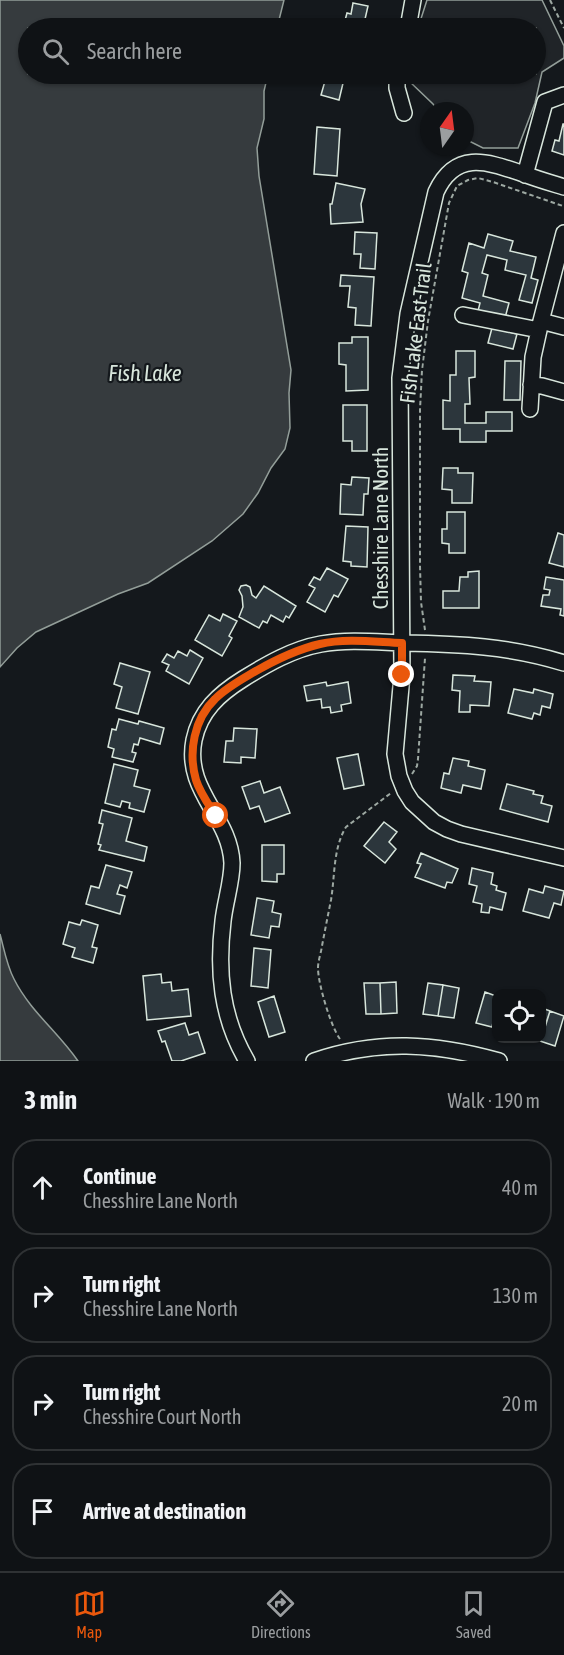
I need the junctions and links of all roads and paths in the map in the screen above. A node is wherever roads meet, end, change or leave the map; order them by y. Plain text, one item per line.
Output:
1 (413, 0) edge
2 (550, 0) edge
3 (410, 18) edge
4 (564, 28) edge
5 (397, 84) edge
6 (564, 95) edge
7 (404, 113) dead end
8 (525, 175) junction
9 (564, 187) edge
10 (563, 206) edge
11 (563, 243) edge
12 (463, 315) dead end
13 (540, 326) junction
14 (564, 327) edge
15 (531, 385) junction
16 (564, 392) edge
17 (530, 409) dead end
18 (425, 635) dead end
19 (402, 643) junction
20 (426, 652) dead end
21 (564, 663) edge
22 (408, 779) dead end
23 (396, 790) dead end
24 (564, 858) edge
25 (344, 1043) dead end
26 (247, 1061) edge
27 (314, 1061) edge
28 (499, 1061) edge

1 - 3 street
2 - 4 path
5 - 7 street
6 - 8 street
8 - 9 street
8 - 19 street, Chesshire Lane North
10 - 18 path, Fish Lake East Trail
11 - 13 street
12 - 13 street
13 - 14 street
13 - 15 street
15 - 16 street
15 - 17 street
19 - 21 street
19 - 24 street, Chesshire Lane North
19 - 26 street
20 - 22 path
23 - 25 path
27 - 28 street

